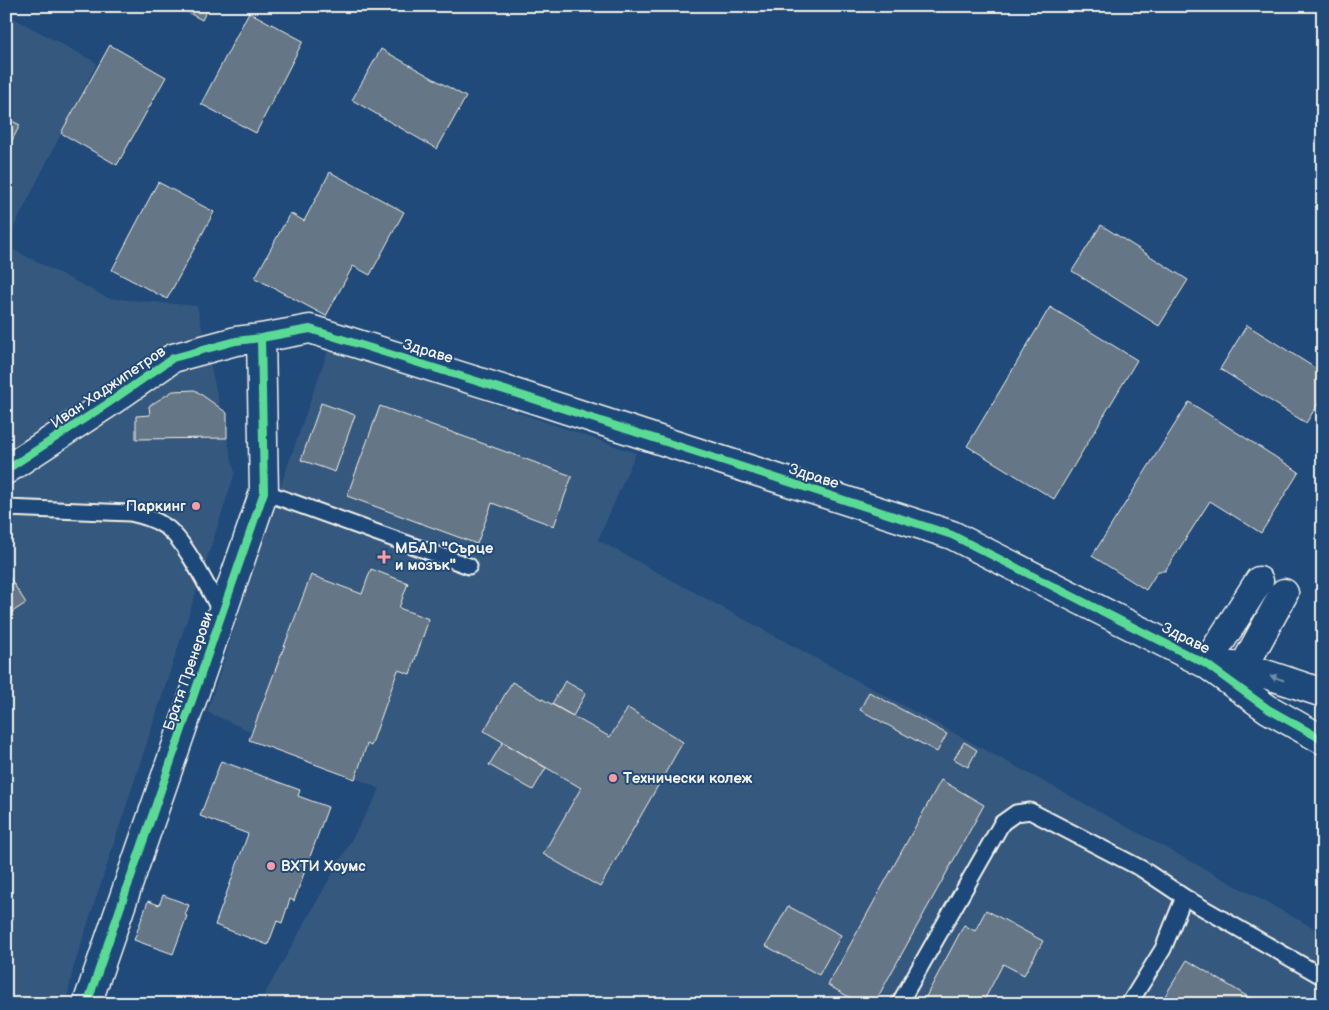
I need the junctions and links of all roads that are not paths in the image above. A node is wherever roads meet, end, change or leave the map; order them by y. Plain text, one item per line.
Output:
1 (261, 338) junction
2 (6, 470) edge
3 (264, 492) junction
4 (6, 508) edge
5 (469, 566) dead end
6 (1259, 581) dead end
7 (1284, 593) dead end
8 (222, 614) junction
9 (1206, 664) junction
10 (1240, 676) junction
11 (1323, 693) edge
12 (1323, 740) edge
13 (1184, 897) junction
14 (1323, 977) edge
15 (87, 1004) edge
16 (899, 1004) edge
17 (1129, 1004) edge

1 - 2 street, Иван Хаджипетров
1 - 3 street, Братя Пренерови
1 - 9 street, Здраве
3 - 5 lane
3 - 8 street, Братя Пренерови
4 - 8 lane
6 - 9 street
7 - 10 street
8 - 15 street, Братя Пренерови
9 - 10 street
11 -> 10 street
10 - 12 street
13 - 14 lane
13 - 16 lane
13 - 17 lane

